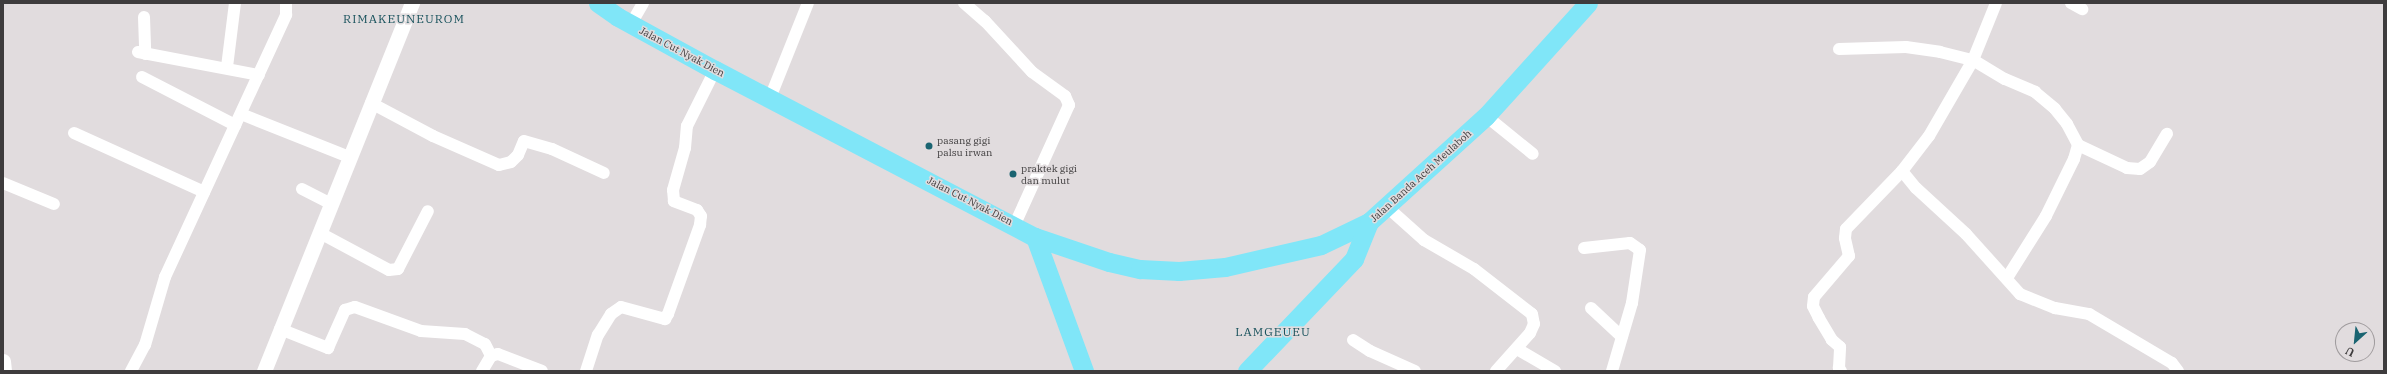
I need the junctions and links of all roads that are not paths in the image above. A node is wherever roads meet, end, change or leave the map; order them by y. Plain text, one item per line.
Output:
1 (235, 3) edge
2 (286, 3) edge
3 (412, 3) edge
4 (598, 3) edge
5 (643, 3) edge
6 (964, 3) edge
7 (1588, 3) edge
8 (1996, 3) edge
9 (804, 4) edge
10 (144, 17) dead end
11 (631, 24) junction
12 (1840, 49) dead end
13 (1973, 60) junction
14 (227, 67) junction
15 (715, 70) junction
16 (259, 75) junction
17 (142, 77) dead end
18 (770, 98) junction
19 (371, 102) junction
20 (241, 114) junction
21 (1486, 116) junction
22 (235, 125) junction
23 (74, 133) dead end
24 (2167, 134) dead end
25 (2078, 145) junction
26 (1533, 154) dead end
27 (349, 158) junction
28 (1902, 171) junction
29 (604, 173) dead end
30 (3, 183) edge
31 (302, 188) dead end
32 (204, 192) junction
33 (54, 204) dead end
34 (331, 204) junction
35 (1386, 206) junction
36 (428, 211) dead end
37 (1369, 222) junction
38 (1014, 224) junction
39 (320, 233) junction
40 (1035, 237) junction
41 (1584, 248) dead end
42 (2007, 278) junction
43 (1591, 308) dead end
44 (280, 329) junction
45 (1622, 337) junction
46 (1353, 340) dead end
47 (1517, 349) junction
48 (491, 356) junction
49 (3, 361) edge
50 (4, 371) edge
51 (132, 371) edge
52 (264, 371) edge
53 (482, 371) edge
54 (542, 371) edge
55 (586, 371) edge
56 (1084, 371) edge
57 (1247, 371) edge
58 (1415, 371) edge
59 (1496, 371) edge
60 (1555, 371) edge
61 (1612, 371) edge
62 (1841, 371) edge
63 (2178, 371) edge

1 - 14 street
2 - 16 street
3 - 19 street
4 - 11 highway, Jalan Cut Nyak Dien
5 - 11 street
6 - 38 street
7 - 21 highway, Jalan Banda Aceh Meulaboh
8 - 13 street
9 - 18 street
10 - 14 street
11 - 15 highway, Jalan Cut Nyak Dien
12 - 13 street
13 - 25 street
13 - 28 street
14 - 16 street
15 - 18 highway, Jalan Cut Nyak Dien
15 - 55 street
16 - 20 street
17 - 22 street
18 - 38 highway, Jalan Cut Nyak Dien
19 - 27 street
19 - 29 street
20 - 22 street
20 - 27 street
21 - 26 street
21 - 35 highway, Jalan Banda Aceh Meulaboh
22 - 32 street
23 - 32 street
24 - 25 street
25 - 42 street
27 - 34 street
28 - 42 street
28 - 62 street
30 - 33 street
31 - 34 street
32 - 51 street
34 - 39 street
35 - 37 highway, Jalan Banda Aceh Meulaboh
35 - 47 street
36 - 39 street
37 - 40 highway, Jalan Cut Nyak Dien
37 - 57 highway, Jalan Banda Aceh Meulaboh
38 - 40 highway, Jalan Cut Nyak Dien
39 - 44 street
40 - 56 highway
41 - 45 street
42 - 63 street
43 - 45 street
44 - 48 street
44 - 52 street
45 - 61 street
46 - 58 street
47 - 59 street
47 - 60 street
48 - 53 street
48 - 54 street
49 - 50 street

